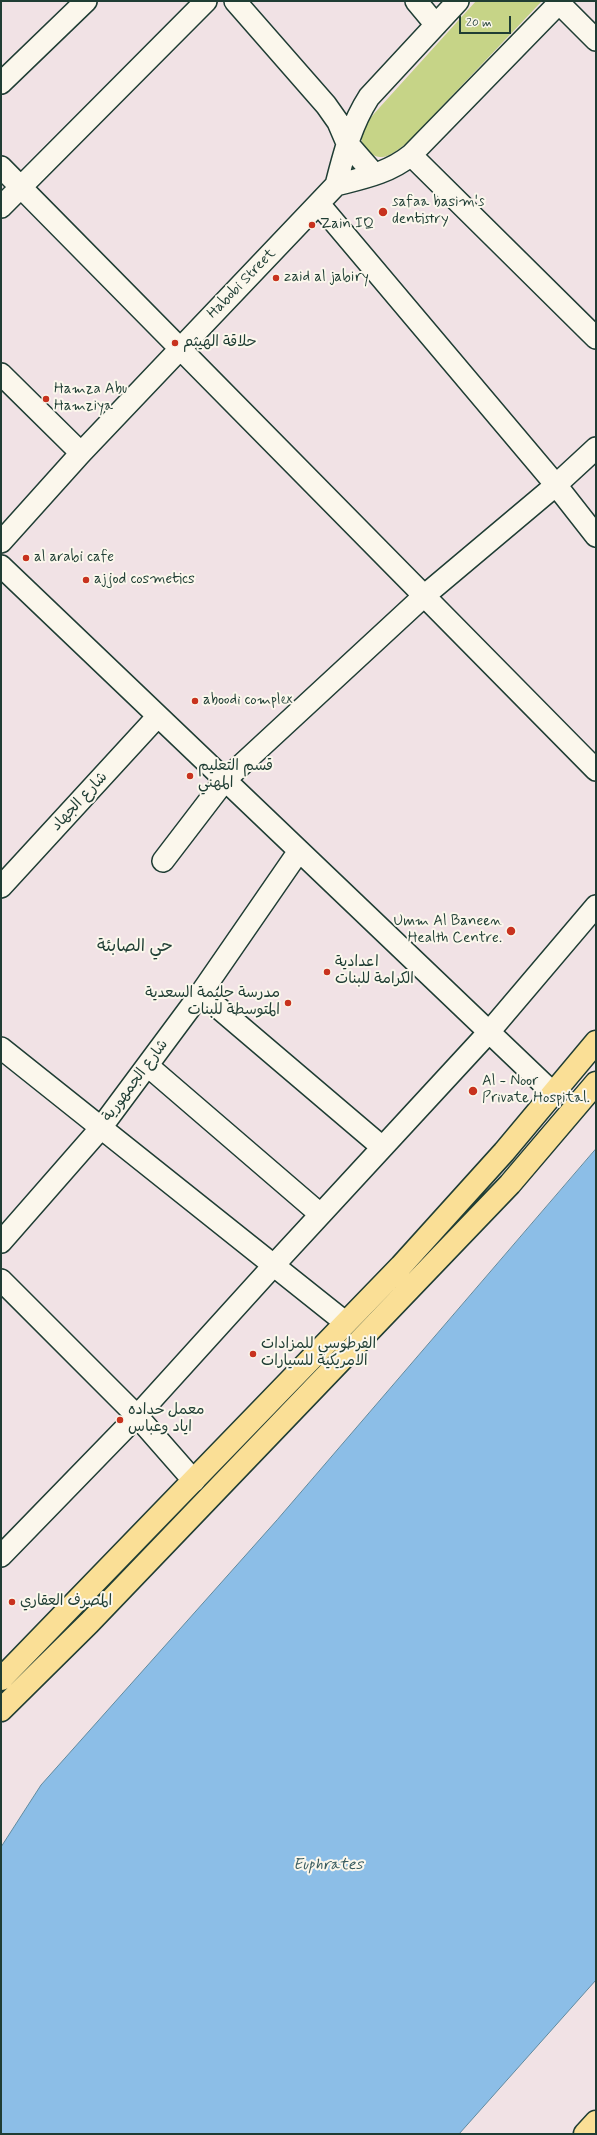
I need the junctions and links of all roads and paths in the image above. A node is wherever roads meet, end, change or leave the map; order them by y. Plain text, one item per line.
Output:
1 (86, 1) edge
2 (206, 1) edge
3 (235, 1) edge
4 (416, 1) edge
5 (458, 1) edge
6 (560, 2) edge
7 (436, 25) junction
8 (596, 40) edge
9 (1, 83) edge
10 (347, 143) junction
11 (411, 155) junction
12 (1, 167) edge
13 (374, 174) junction
14 (336, 185) junction
15 (21, 187) junction
16 (319, 204) junction
17 (1, 207) edge
18 (596, 338) edge
19 (181, 348) junction
20 (1, 374) edge
21 (596, 448) edge
22 (81, 453) junction
23 (556, 485) junction
24 (596, 536) edge
25 (1, 542) edge
26 (1, 566) edge
27 (424, 596) junction
28 (158, 716) junction
29 (596, 770) edge
30 (225, 780) junction
31 (299, 851) junction
32 (163, 861) dead end
33 (1, 887) edge
34 (596, 906) edge
35 (201, 993) junction
36 (489, 1032) junction
37 (596, 1042) edge
38 (1, 1048) edge
39 (148, 1066) junction
40 (596, 1083) edge
41 (554, 1094) junction
42 (100, 1129) junction
43 (382, 1147) junction
44 (320, 1214) junction
45 (1, 1242) edge
46 (272, 1266) junction
47 (1, 1280) edge
48 (346, 1323) junction
49 (265, 1407) junction
50 (137, 1416) junction
51 (280, 1424) junction
52 (194, 1481) junction
53 (1, 1556) edge
54 (1, 1679) edge
55 (1, 1710) edge
56 (596, 2122) edge
57 (585, 2134) edge

1 - 9 street
2 - 15 street
3 - 10 street
4 - 7 street
5 - 7 street, Habobi Street
6 - 8 street
6 - 11 street
7 - 10 street, Habobi Street
10 - 13 street
10 - 14 street, Habobi Street
11 - 13 street
11 - 18 street
12 - 15 street
13 - 14 street
14 - 16 street, Habobi Street
15 - 17 street
15 - 19 street
16 - 19 street, Habobi Street
16 - 23 street
19 - 22 street, Habobi Street
19 - 27 street
20 - 22 street
21 - 23 street
22 - 25 street, Habobi Street
23 - 24 street
23 - 27 street
26 - 28 street
27 - 29 street
27 - 30 street
28 - 30 street
28 - 33 street, شارع الجهاد
30 - 31 street
30 - 32 street
31 - 35 street, شارع الجمهورية
31 - 36 street
34 - 36 street
35 - 39 street, شارع الجمهورية
35 - 43 street
36 - 41 street
36 - 43 street
37 - 41 main road
38 - 42 street
39 - 42 street, شارع الجمهورية
39 - 44 street
40 - 51 main road
41 - 48 main road
42 - 45 street, شارع الجمهورية
42 - 46 street
43 - 44 street
44 - 46 street
46 - 48 street
46 - 50 street
47 - 50 street
48 - 49 main road
49 - 51 main road
49 - 52 main road
50 - 52 street
50 - 53 street
51 - 55 main road
52 - 54 main road
56 - 57 main road

